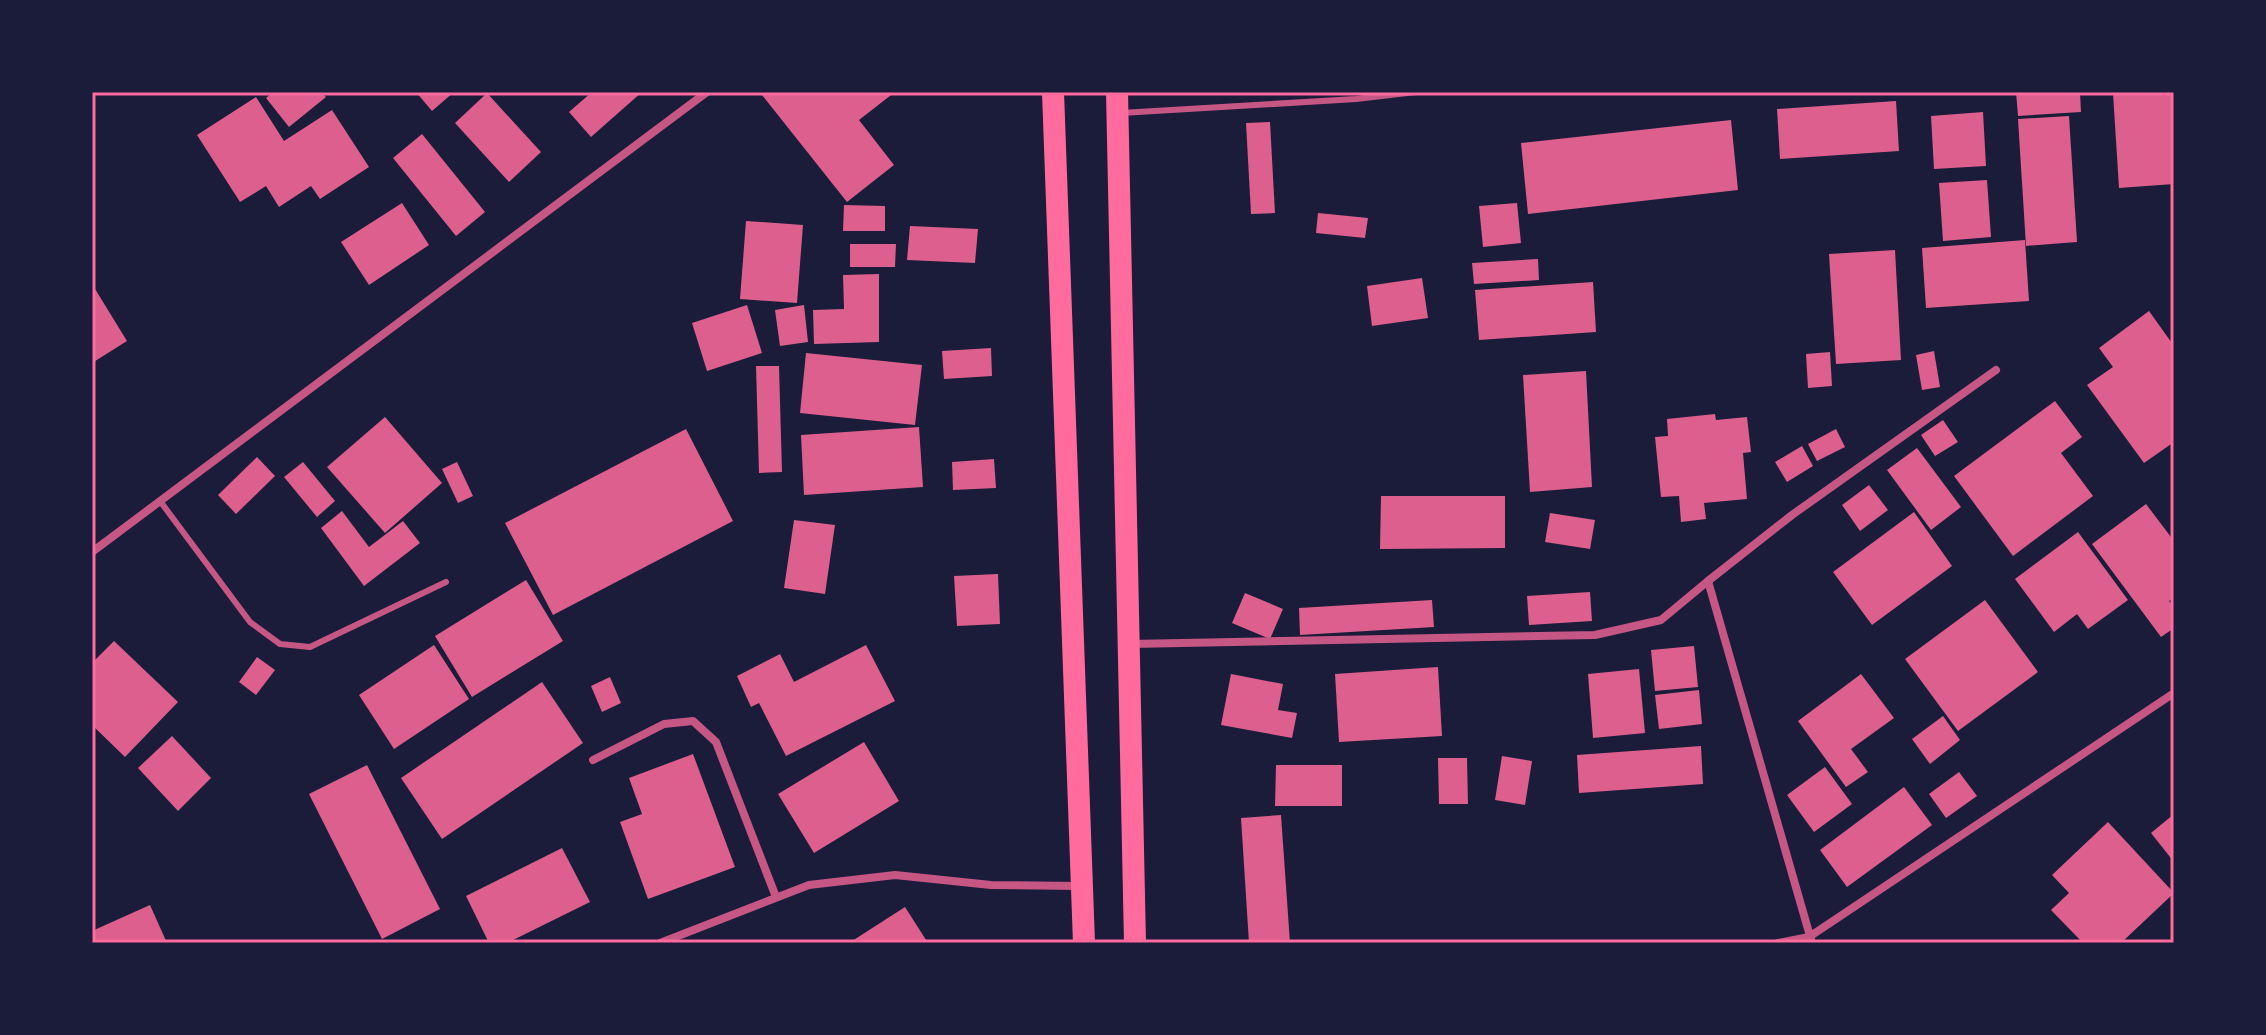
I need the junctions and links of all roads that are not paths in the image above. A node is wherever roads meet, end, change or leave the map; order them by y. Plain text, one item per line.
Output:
1 (707, 92) edge
2 (1053, 92) edge
3 (1416, 92) edge
4 (1117, 103) edge
5 (1996, 370) dead end
6 (160, 501) junction
7 (92, 552) edge
8 (1708, 581) junction
9 (446, 582) dead end
10 (1129, 644) junction
11 (2174, 693) edge
12 (593, 760) dead end
13 (1083, 886) junction
14 (776, 897) junction
15 (1810, 940) edge
16 (660, 943) edge
17 (1084, 943) edge
18 (1135, 943) edge
19 (1778, 943) edge

1 - 6 street
2 - 13 highway
3 - 4 lane
4 - 10 highway
5 - 8 street
6 - 7 street
6 - 9 lane
8 - 10 street
8 - 15 street
10 - 18 highway
11 - 15 street
12 - 14 street
13 - 14 street
13 - 17 highway
14 - 16 street
15 - 19 street

